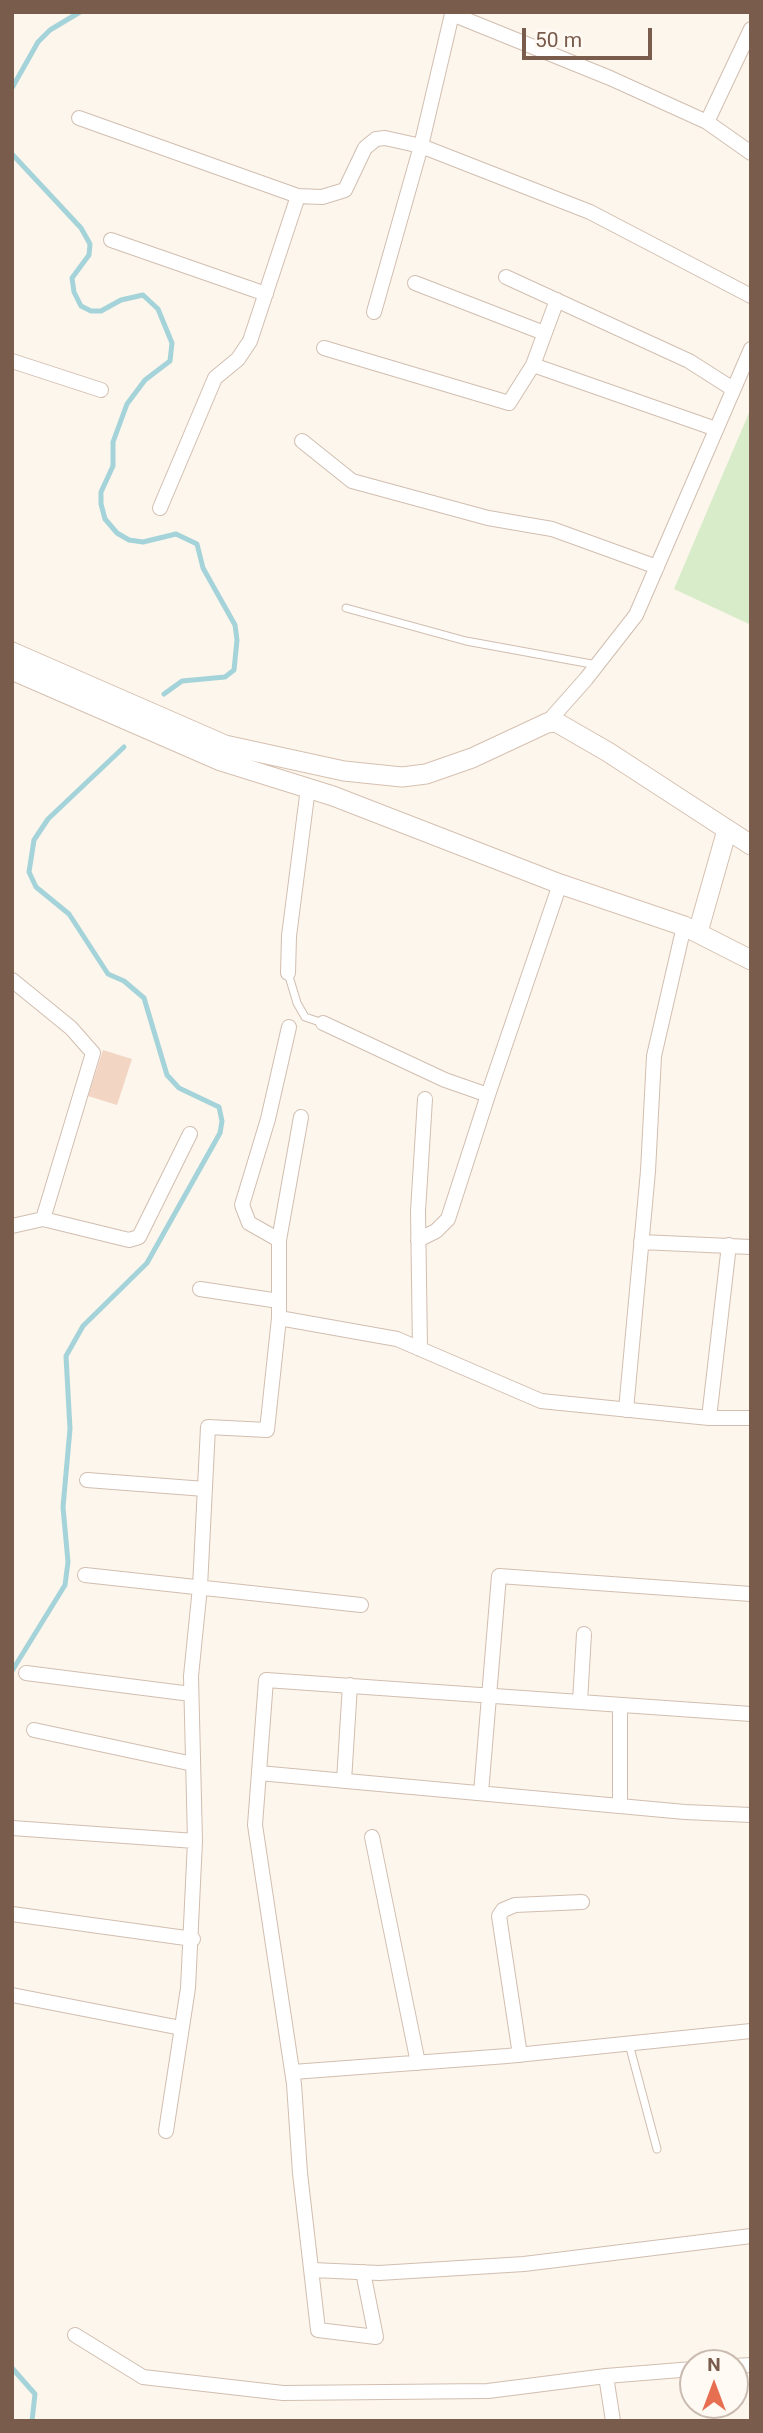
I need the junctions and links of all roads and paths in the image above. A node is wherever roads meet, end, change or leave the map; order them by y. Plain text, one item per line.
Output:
1 (751, 29) edge
2 (79, 118) dead end
3 (707, 122) junction
4 (421, 146) junction
5 (751, 153) edge
6 (298, 196) junction
7 (111, 240) dead end
8 (506, 277) dead end
9 (415, 284) dead end
10 (265, 293) junction
11 (751, 296) edge
12 (557, 300) junction
13 (374, 312) dead end
14 (544, 333) junction
15 (324, 348) dead end
16 (751, 349) edge
17 (12, 361) edge
18 (533, 365) junction
19 (733, 389) junction
20 (100, 390) dead end
21 (716, 429) junction
22 (302, 441) dead end
23 (160, 508) dead end
24 (657, 566) junction
25 (346, 608) dead end
26 (12, 652) edge
27 (597, 665) junction
28 (12, 670) edge
29 (547, 723) junction
30 (308, 788) junction
31 (727, 830) junction
32 (751, 845) edge
33 (560, 884) junction
34 (691, 929) junction
35 (751, 960) edge
36 (288, 973) joint
37 (12, 980) edge
38 (323, 1023) joint
39 (289, 1027) dead end
40 (488, 1095) junction
41 (425, 1099) dead end
42 (301, 1117) dead end
43 (190, 1134) dead end
44 (43, 1219) junction
45 (12, 1226) edge
46 (279, 1240) junction
47 (418, 1240) junction
48 (641, 1242) junction
49 (729, 1245) junction
50 (751, 1247) edge
51 (200, 1290) dead end
52 (279, 1301) junction
53 (279, 1318) junction
54 (420, 1349) junction
55 (626, 1410) junction
56 (709, 1418) junction
57 (751, 1418) edge
58 (87, 1480) dead end
59 (205, 1489) junction
60 (85, 1575) dead end
61 (200, 1587) junction
62 (751, 1594) edge
63 (361, 1605) dead end
64 (584, 1634) dead end
65 (26, 1673) dead end
66 (350, 1685) junction
67 (191, 1694) junction
68 (491, 1694) junction
69 (580, 1703) junction
70 (620, 1705) junction
71 (751, 1714) edge
72 (33, 1730) dead end
73 (193, 1764) junction
74 (259, 1773) junction
75 (344, 1781) junction
76 (481, 1793) junction
77 (620, 1806) junction
78 (751, 1815) edge
79 (12, 1828) edge
80 (372, 1837) dead end
81 (195, 1841) junction
82 (582, 1902) dead end
83 (12, 1914) edge
84 (192, 1939) junction
85 (12, 1995) edge
86 (181, 2028) junction
87 (751, 2031) edge
88 (629, 2044) junction
89 (520, 2055) junction
90 (418, 2063) junction
91 (293, 2072) junction
92 (166, 2131) dead end
93 (657, 2149) dead end
94 (751, 2236) edge
95 (313, 2270) junction
96 (363, 2272) junction
97 (75, 2335) dead end
98 (679, 2370) edge
99 (606, 2376) junction
100 (613, 2421) edge

1 - 3 street
2 - 6 street
3 - 4 street
3 - 5 street
4 - 6 street
4 - 11 street
4 - 13 street
6 - 10 street
7 - 10 street
8 - 12 street
9 - 14 street
10 - 23 street
12 - 14 street
12 - 19 street
14 - 18 street
15 - 18 street
16 - 19 street
17 - 20 street
18 - 21 street
19 - 21 street
21 - 24 street
22 - 24 street
24 - 27 street
25 - 27 lane
26 - 29 main road
27 - 29 street
28 - 30 main road
29 - 31 main road
30 - 33 main road
30 - 36 street
31 - 32 main road
31 - 34 main road
33 - 34 main road
33 - 40 street
34 - 35 main road
34 - 48 street
36 - 38 lane
37 - 44 street
38 - 40 street
39 - 46 street
40 - 47 street
41 - 47 street
42 - 46 street
43 - 44 street
44 - 45 street
46 - 52 street
47 - 54 street
48 - 49 street
48 - 55 street
49 - 50 street
49 - 56 street
51 - 52 street
52 - 53 street
53 - 54 street
53 - 59 street
54 - 55 street
55 - 56 street
56 - 57 street
58 - 59 street
59 - 61 street
60 - 61 street
61 - 63 street
61 - 67 street
62 - 68 street
64 - 69 street
65 - 67 street
66 - 68 street
66 - 74 street
66 - 75 street
67 - 73 street
68 - 69 street
68 - 76 street
69 - 70 street
70 - 71 street
70 - 77 street
72 - 73 street
73 - 81 street
74 - 75 street
74 - 91 street
75 - 76 street
76 - 77 street
77 - 78 street
79 - 81 street
80 - 90 street
81 - 84 street
82 - 89 street
83 - 84 street
84 - 86 street
85 - 86 street
86 - 92 street
87 - 88 street
88 - 89 street
88 - 93 lane
89 - 90 street
90 - 91 street
91 - 95 street
94 - 96 street
95 - 96 street
95 - 96 street
97 - 99 street
98 - 99 street
99 - 100 street

